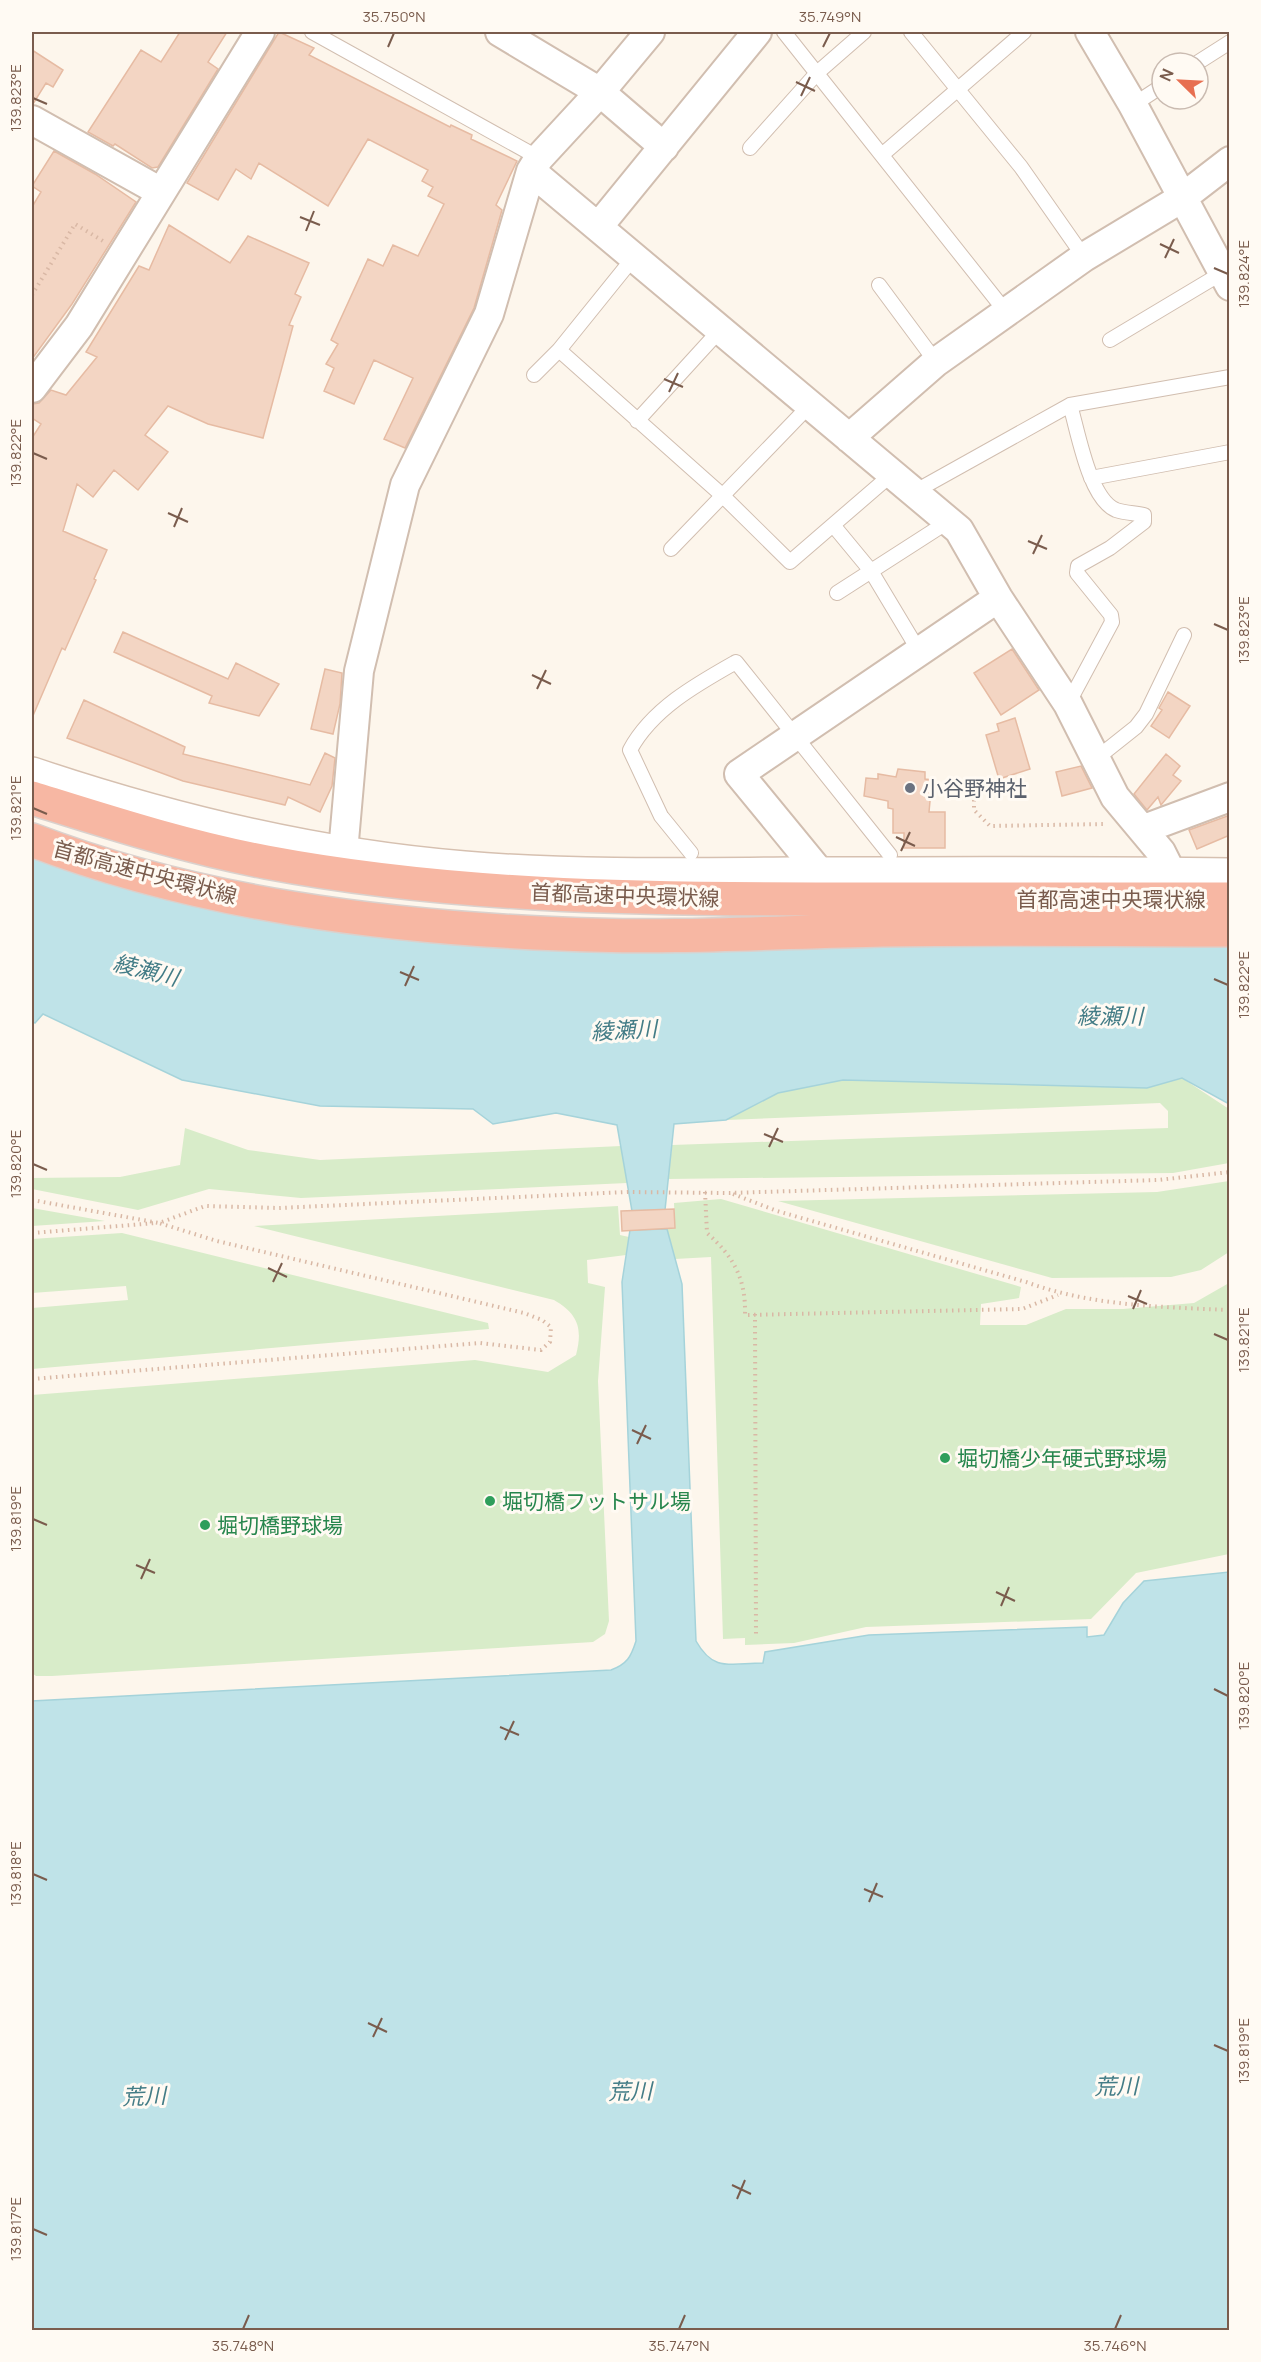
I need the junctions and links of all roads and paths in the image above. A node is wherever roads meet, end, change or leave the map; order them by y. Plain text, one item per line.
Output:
1 (260, 32) edge
2 (312, 32) edge
3 (500, 32) edge
4 (650, 32) edge
5 (757, 32) edge
6 (784, 32) edge
7 (864, 32) edge
8 (911, 32) edge
9 (1024, 32) edge
10 (1090, 32) edge
11 (1230, 42) edge
12 (1210, 55) edge
13 (817, 73) junction
14 (957, 89) junction
15 (600, 92) junction
16 (1150, 94) edge
17 (1133, 105) junction
18 (32, 120) edge
19 (664, 147) junction
20 (750, 148) dead end
21 (883, 154) junction
22 (1230, 161) edge
23 (535, 165) junction
24 (161, 192) junction
25 (1182, 198) junction
26 (598, 227) junction
27 (123, 253) junction
28 (634, 257) junction
29 (1084, 257) junction
30 (1226, 280) edge
31 (879, 285) dead end
32 (32, 295) edge
33 (1006, 312) junction
34 (720, 330) junction
35 (1110, 340) dead end
36 (559, 350) junction
37 (936, 362) junction
38 (534, 375) dead end
39 (1230, 377) edge
40 (33, 382) edge
41 (810, 405) junction
42 (1070, 405) junction
43 (637, 422) junction
44 (849, 438) junction
45 (1230, 452) edge
46 (892, 474) junction
47 (1091, 478) junction
48 (914, 492) junction
49 (723, 496) junction
50 (949, 521) junction
51 (833, 525) junction
52 (671, 549) dead end
53 (871, 571) junction
54 (837, 593) dead end
55 (998, 598) junction
56 (1184, 635) dead end
57 (919, 651) junction
58 (1068, 704) junction
59 (794, 735) junction
60 (1097, 758) junction
61 (32, 774) edge
62 (952, 786) dead end
63 (1230, 797) edge
64 (32, 798) edge
65 (32, 809) edge
66 (1141, 826) junction
67 (32, 840) edge
68 (343, 852) junction
69 (691, 853) dead end
70 (890, 855) dead end
71 (821, 874) junction
72 (1172, 874) junction
73 (1230, 874) edge
74 (1230, 899) edge
75 (886, 930) junction
76 (1230, 930) edge
77 (1230, 1172) edge
78 (705, 1192) junction
79 (729, 1192) junction
80 (32, 1200) edge
81 (159, 1223) junction
82 (32, 1233) edge
83 (1059, 1294) junction
84 (1230, 1310) edge
85 (755, 1314) junction
86 (32, 1379) edge
87 (756, 1637) dead end

1 - 24 street
2 - 23 lane
3 - 15 street
4 - 15 street
5 - 19 street
6 - 13 lane
7 - 13 lane
8 - 14 lane
9 - 14 lane
10 - 17 street
11 - 12 lane
13 - 20 lane
13 - 21 lane
14 - 21 lane
14 - 29 lane
15 - 19 street
15 - 23 street
16 - 17 lane
17 - 25 street
18 - 24 street
19 - 26 street
21 - 33 lane
22 - 25 street
23 - 26 street
23 - 68 street
24 - 27 street
25 - 29 street
25 - 30 street
26 - 28 street
27 - 32 path
27 - 40 street
28 - 34 street
28 - 36 lane
29 - 33 street
30 - 35 lane
31 - 37 lane
33 - 37 street
34 - 41 street
34 - 43 lane
36 - 38 lane
36 - 43 lane
37 - 44 street
39 - 42 lane
41 - 44 street
41 - 49 lane
42 - 47 lane
42 - 48 lane
43 - 49 lane
44 - 46 street
45 - 47 lane
46 - 48 street
46 - 51 lane
47 - 58 lane
48 - 50 street
49 - 51 lane
49 - 52 lane
50 - 53 lane
50 - 55 street
51 - 53 lane
53 - 54 lane
53 - 57 lane
55 - 57 street
55 - 58 street
56 - 60 lane
57 - 59 street
58 - 60 street
59 - 69 lane
59 - 70 lane
59 - 71 street
60 - 66 street
61 - 68 main road
62 - 66 path
63 - 66 street
64 - 74 highway, 首都高速中央環状線
65 - 75 highway
66 - 72 street
67 - 75 highway, 首都高速中央環状線
68 - 71 main road
71 - 72 main road
72 - 73 main road
75 - 76 highway, 首都高速中央環状線
77 - 79 path
78 - 79 path
78 - 81 path
78 - 85 path
79 - 83 path
80 - 81 path
81 - 82 path
81 - 86 path
83 - 84 path
83 - 85 path
85 - 87 path

